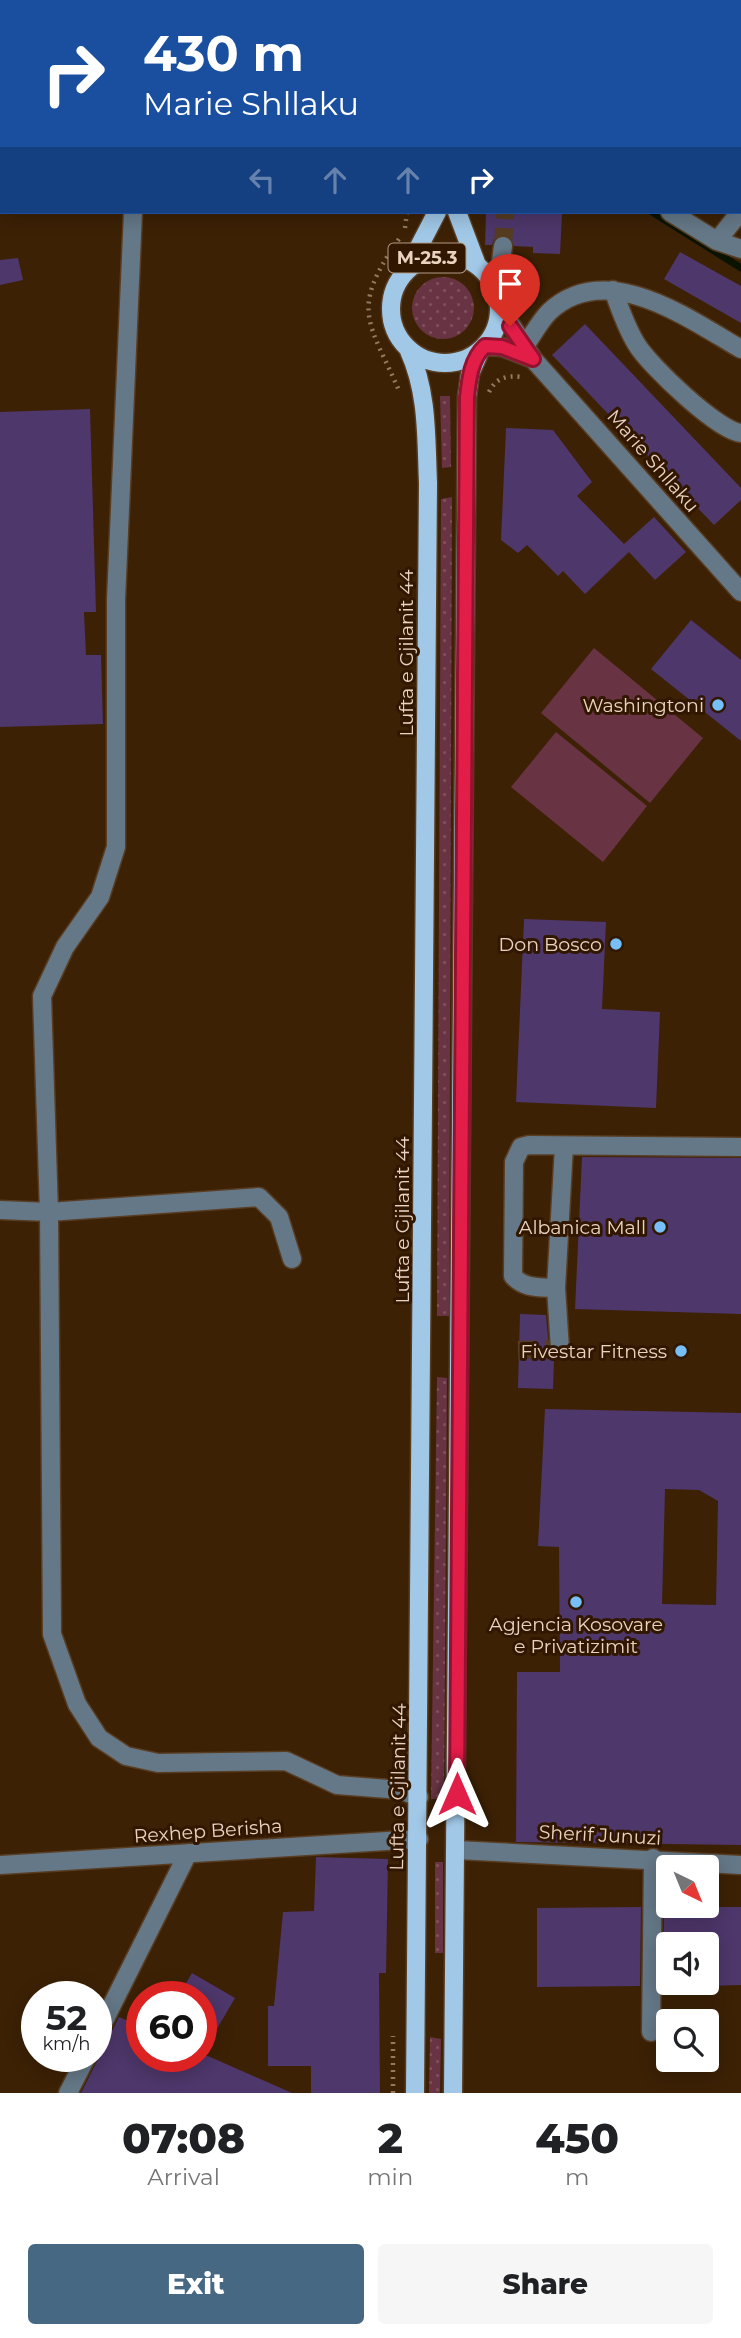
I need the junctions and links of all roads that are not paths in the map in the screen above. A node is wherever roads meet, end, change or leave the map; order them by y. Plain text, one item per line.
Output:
1 (133, 214) edge
2 (436, 214) edge
3 (458, 214) edge
4 (673, 214) edge
5 (738, 214) edge
6 (717, 241) junction
7 (503, 246) tunnel mouth
8 (741, 249) edge
9 (477, 265) junction
10 (407, 270) junction
11 (613, 290) junction
12 (498, 300) junction
13 (482, 349) junction
14 (741, 349) edge
15 (410, 351) junction
16 (529, 353) junction
17 (741, 433) edge
18 (741, 592) edge
19 (564, 1146) junction
20 (741, 1147) edge
21 (0, 1210) edge
22 (49, 1212) junction
23 (292, 1259) dead end
24 (556, 1288) junction
25 (560, 1349) dead end
26 (419, 1797) junction
27 (419, 1839) junction
28 (457, 1850) junction
29 (188, 1853) junction
30 (653, 1858) junction
31 (0, 1864) edge
32 (741, 1865) edge
33 (112, 2005) edge
34 (651, 2032) dead end
35 (79, 2072) edge
36 (68, 2093) edge
37 (415, 2093) edge
38 (453, 2093) edge

1 - 22 street
2 - 10 main road, M-25.3
3 - 9 main road, M-25.3
4 - 6 street
5 - 6 street
6 - 8 street
7 - 12 street
9 - 10 main road, M-25.3
9 - 12 main road, M-25.3
10 - 15 main road, M-25.3
11 - 14 street
11 - 16 street
11 - 17 street
12 - 13 main road
12 - 16 street, Marie Shllaku
13 - 15 main road
13 - 16 street, Marie Shllaku
13 - 28 main road
15 - 26 main road, Lufta e Gjilanit 44 / M-25.3
16 - 18 street, Marie Shllaku
19 - 20 street
19 - 24 street
19 - 24 street
21 - 22 street
22 - 23 street
22 - 26 street
24 - 25 street
26 - 27 main road, Lufta e Gjilanit 44 / M-25.3
27 - 29 street, Rexhep Berisha
27 - 37 main road, Lufta e Gjilanit 44 / M-25.3
28 - 30 street, Sherif Junuzi
28 - 38 main road
29 - 31 street, Rexhep Berisha
29 - 33 street
30 - 32 street, Sherif Junuzi
30 - 34 street
35 - 36 street

